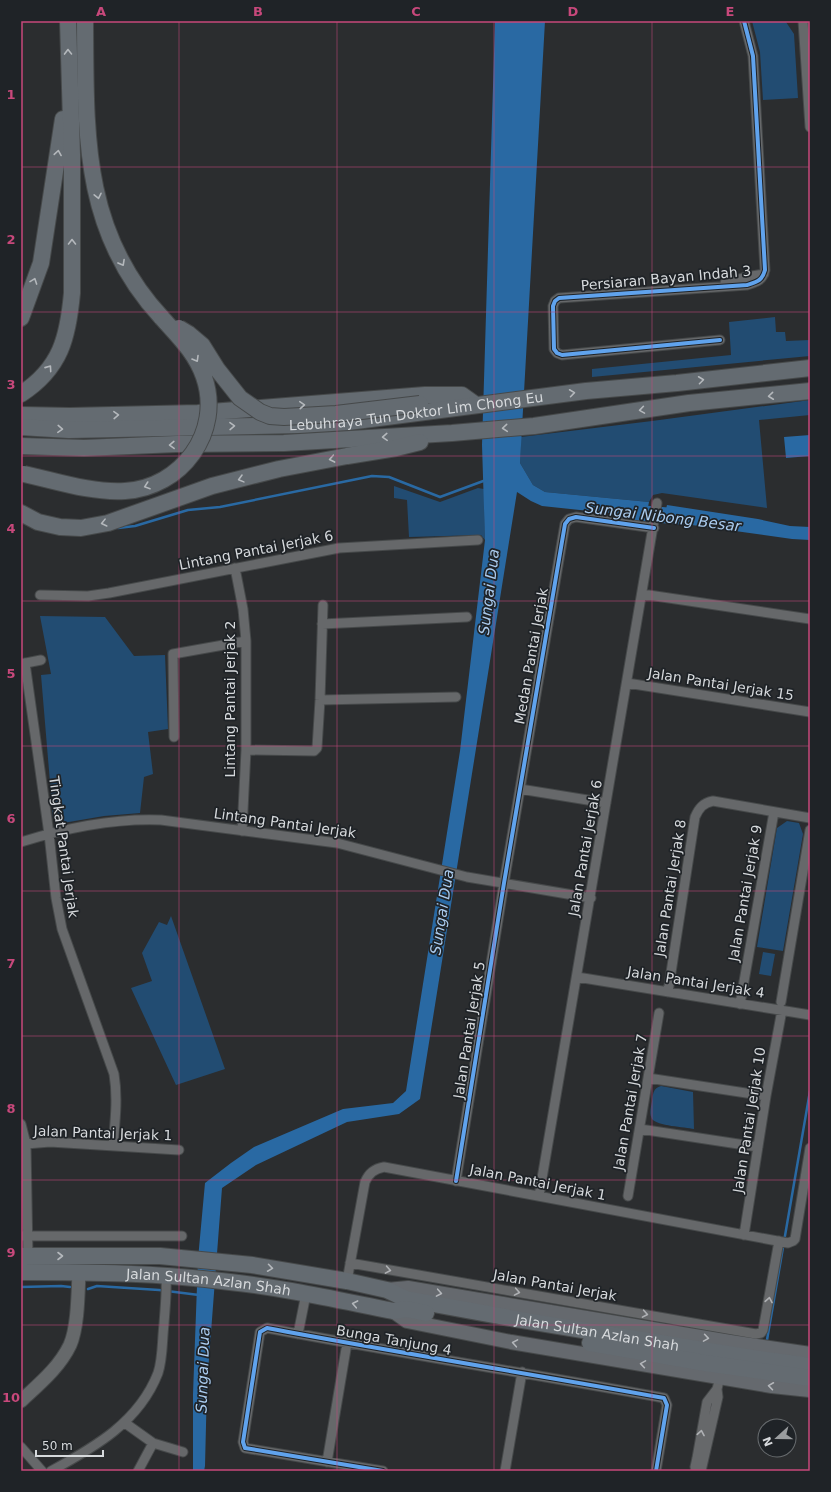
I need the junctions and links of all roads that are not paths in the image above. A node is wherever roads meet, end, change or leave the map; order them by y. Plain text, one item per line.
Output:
1 (68, 21) edge
2 (85, 21) edge
3 (744, 21) edge
4 (803, 21) edge
5 (68, 84) junction
6 (810, 127) edge
7 (21, 318) edge
8 (162, 318) junction
9 (720, 340) dead end
10 (809, 368) edge
11 (810, 391) edge
12 (21, 394) edge
13 (473, 406) junction
14 (21, 416) edge
15 (21, 427) edge
16 (452, 433) junction
17 (21, 446) edge
18 (22, 474) edge
19 (657, 503) dead end
20 (21, 513) edge
21 (654, 525) junction
22 (478, 540) dead end
23 (235, 568) junction
24 (642, 594) junction
25 (40, 595) dead end
26 (323, 606) dead end
27 (467, 617) dead end
28 (810, 619) edge
29 (322, 624) junction
30 (246, 641) junction
31 (42, 660) dead end
32 (23, 664) edge
33 (627, 683) junction
34 (456, 697) dead end
35 (320, 700) junction
36 (810, 712) edge
37 (174, 737) dead end
38 (246, 750) junction
39 (520, 789) junction
40 (606, 803) junction
41 (774, 812) junction
42 (810, 818) edge
43 (810, 830) edge
44 (242, 831) junction
45 (48, 834) junction
46 (21, 842) edge
47 (504, 883) junction
48 (591, 898) junction
49 (577, 976) junction
50 (668, 992) junction
51 (740, 1004) junction
52 (781, 1006) junction
53 (659, 1013) dead end
54 (810, 1015) edge
55 (648, 1078) junction
56 (766, 1096) junction
57 (21, 1124) edge
58 (640, 1129) junction
59 (26, 1144) junction
60 (113, 1146) junction
61 (758, 1147) junction
62 (810, 1148) edge
63 (178, 1150) dead end
64 (456, 1181) junction
65 (806, 1191) edge
66 (539, 1196) junction
67 (628, 1196) dead end
68 (744, 1235) junction
69 (25, 1236) edge
70 (182, 1236) dead end
71 (784, 1242) junction
72 (25, 1256) edge
73 (350, 1263) junction
74 (21, 1272) edge
75 (79, 1272) junction
76 (166, 1281) junction
77 (347, 1281) junction
78 (387, 1290) junction
79 (306, 1294) junction
80 (394, 1311) junction
81 (520, 1325) junction
82 (298, 1334) junction
83 (347, 1343) junction
84 (810, 1354) edge
85 (810, 1366) edge
86 (522, 1372) junction
87 (810, 1378) edge
88 (718, 1383) junction
89 (810, 1390) edge
90 (21, 1401) edge
91 (125, 1423) junction
92 (153, 1444) junction
93 (21, 1447) edge
94 (184, 1452) dead end
95 (327, 1462) junction
96 (42, 1471) edge
97 (51, 1471) edge
98 (138, 1471) edge
99 (383, 1471) edge
100 (505, 1471) edge
101 (656, 1471) edge
102 (697, 1471) edge
103 (701, 1471) edge

5 -> 1 highway
2 -> 8 highway
3 - 9 street, Persiaran Bayan Indah 3
4 - 6 street
7 -> 5 highway
12 -> 5 highway
8 - 13 highway, bridge
8 -> 18 highway, bridge
13 -> 10 highway, Lebuhraya Tun Doktor Lim Chong Eu
11 -> 16 highway, Lebuhraya Tun Doktor Lim Chong Eu
14 -> 13 highway
15 -> 13 highway, Lebuhraya Tun Doktor Lim Chong Eu
16 -> 17 highway, Lebuhraya Tun Doktor Lim Chong Eu
16 -> 20 highway
19 - 21 street, Jalan Pantai Jerjak 6
21 - 24 street, Jalan Pantai Jerjak 6
21 - 39 street, Medan Pantai Jerjak
22 - 23 street, Lintang Pantai Jerjak 6
23 - 25 street, Lintang Pantai Jerjak 6
23 - 30 street, Lintang Pantai Jerjak 2
24 - 28 street
24 - 33 street, Jalan Pantai Jerjak 6
26 - 29 street
27 - 29 street
29 - 35 street
30 - 37 street
30 - 38 street, Lintang Pantai Jerjak 2
31 - 32 street
32 - 45 street, Tingkat Pantai Jerjak
33 - 36 street, Jalan Pantai Jerjak 15
33 - 40 street, Jalan Pantai Jerjak 6
34 - 35 street
35 - 38 street
38 - 44 street, Lintang Pantai Jerjak 2
39 - 40 street
39 - 47 street, Medan Pantai Jerjak
40 - 48 street, Jalan Pantai Jerjak 6
41 - 42 street, Jalan Pantai Jerjak 8
41 - 50 street, Jalan Pantai Jerjak 8
41 - 51 street, Jalan Pantai Jerjak 9
43 - 52 street, Jalan Pantai Jerjak 10
44 - 45 street, Lintang Pantai Jerjak
44 - 47 street, Lintang Pantai Jerjak
45 - 46 street, Lintang Pantai Jerjak
45 - 60 street, Tingkat Pantai Jerjak
47 - 48 street, Lintang Pantai Jerjak
47 - 64 street, Jalan Pantai Jerjak 5
48 - 49 street, Jalan Pantai Jerjak 6
49 - 50 street, Jalan Pantai Jerjak 4
49 - 66 street, Jalan Pantai Jerjak 6
50 - 51 street, Jalan Pantai Jerjak 4
51 - 52 street, Jalan Pantai Jerjak 4
52 - 54 street, Jalan Pantai Jerjak 4
52 - 56 street, Jalan Pantai Jerjak 10
53 - 55 street, Jalan Pantai Jerjak 7
55 - 56 street
55 - 58 street, Jalan Pantai Jerjak 7
56 - 61 street, Jalan Pantai Jerjak 10
57 - 59 street
58 - 61 street
58 - 67 street, Jalan Pantai Jerjak 7
59 - 60 street, Jalan Pantai Jerjak 1
59 - 69 street
60 - 63 street, Jalan Pantai Jerjak 1
61 - 68 street, Jalan Pantai Jerjak 10
62 - 65 street
64 - 66 street, Jalan Pantai Jerjak 1
64 - 73 street, Jalan Pantai Jerjak 1
65 - 71 street
66 - 68 street, Jalan Pantai Jerjak 1
68 - 71 street, Jalan Pantai Jerjak 1
69 - 70 street
69 - 72 street
73 -> 71 street, Jalan Pantai Jerjak
72 -> 77 highway, Jalan Sultan Azlan Shah
73 - 77 street, Jalan Pantai Jerjak 1
74 - 75 highway, Jalan Sultan Azlan Shah
75 - 76 highway, Jalan Sultan Azlan Shah
75 - 90 street
76 - 79 highway, Jalan Sultan Azlan Shah
76 - 91 street
77 - 78 highway, Jalan Sultan Azlan Shah
78 - 81 highway, Jalan Sultan Azlan Shah
78 -> 84 main road, Jalan Sultan Azlan Shah
80 -> 79 highway, Jalan Sultan Azlan Shah
79 - 82 street
80 - 81 highway, Jalan Sultan Azlan Shah
88 -> 80 main road, Jalan Sultan Azlan Shah
81 - 85 highway, Jalan Sultan Azlan Shah
81 - 87 highway, Jalan Sultan Azlan Shah
82 - 83 street, Bunga Tanjung 4
82 - 95 street, Bunga Tanjung 4
83 - 86 street, Bunga Tanjung 4
83 - 95 street
86 - 100 street
86 - 101 street, Bunga Tanjung 4
89 -> 88 main road, Jalan Sultan Azlan Shah
102 -> 88 street
88 - 103 street
91 - 92 street
91 - 97 street
92 - 94 street
92 - 98 street
93 - 96 street
95 - 99 street

